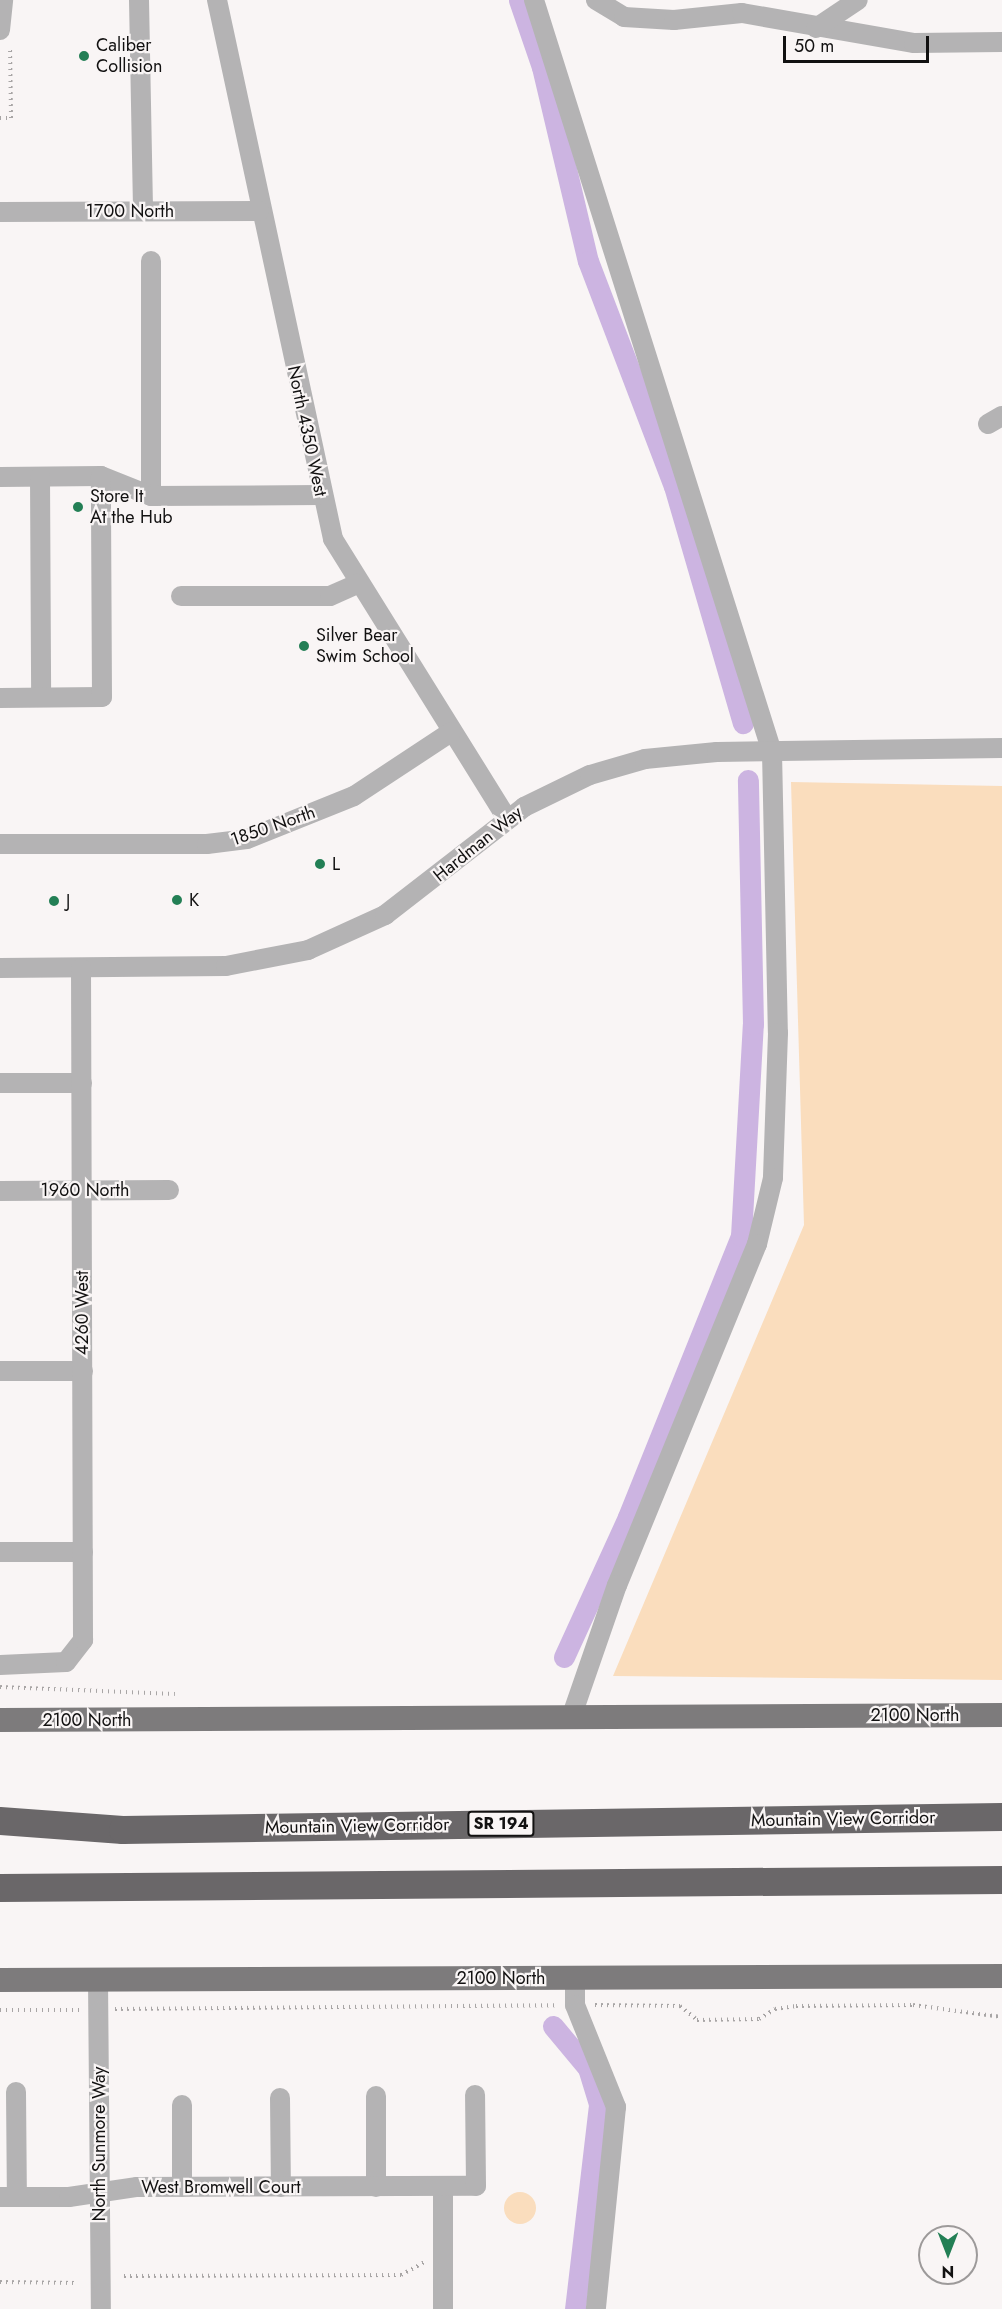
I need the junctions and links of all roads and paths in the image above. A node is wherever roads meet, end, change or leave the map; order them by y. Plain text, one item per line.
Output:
1 (3, 0) edge
2 (140, 0) edge
3 (217, 0) edge
4 (534, 0) edge
5 (596, 0) edge
6 (858, 0) edge
7 (750, 7) edge
8 (816, 28) junction
9 (4, 34) edge
10 (1002, 42) edge
11 (0, 118) edge
12 (143, 211) junction
13 (259, 211) junction
14 (0, 212) edge
15 (151, 261) dead end
16 (101, 476) junction
17 (0, 477) edge
18 (40, 477) junction
19 (320, 495) junction
20 (151, 496) junction
21 (357, 584) junction
22 (181, 596) dead end
23 (41, 697) junction
24 (0, 698) edge
25 (451, 732) junction
26 (1002, 748) edge
27 (772, 752) junction
28 (507, 819) junction
29 (0, 844) edge
30 (0, 968) edge
31 (81, 968) junction
32 (0, 1083) edge
33 (82, 1083) junction
34 (82, 1190) junction
35 (169, 1190) dead end
36 (0, 1191) edge
37 (0, 1371) edge
38 (82, 1371) junction
39 (0, 1552) edge
40 (83, 1552) junction
41 (0, 1665) edge
42 (0, 1687) edge
43 (175, 1694) dead end
44 (1002, 1714) edge
45 (572, 1718) junction
46 (0, 1720) edge
47 (1002, 1817) edge
48 (0, 1821) edge
49 (1002, 1880) edge
50 (0, 1888) edge
51 (1002, 1976) edge
52 (575, 1977) junction
53 (0, 1980) edge
54 (98, 1980) junction
55 (575, 2005) junction
56 (134, 2009) dead end
57 (0, 2010) edge
58 (57, 2011) dead end
59 (1002, 2017) edge
60 (15, 2092) dead end
61 (475, 2095) dead end
62 (376, 2096) dead end
63 (280, 2098) dead end
64 (182, 2105) dead end
65 (442, 2186) junction
66 (182, 2187) junction
67 (281, 2187) junction
68 (376, 2187) junction
69 (100, 2192) junction
70 (8, 2197) edge
71 (431, 2262) dead end
72 (124, 2276) dead end
73 (0, 2282) edge
74 (78, 2283) dead end
75 (101, 2309) edge
76 (443, 2309) edge
77 (596, 2309) edge

1 - 9 street
2 - 12 street
3 - 13 street, North 4350 West
4 - 27 street
5 - 7 street
6 - 8 street
7 - 8 street
8 - 10 street
9 - 11 path
12 - 13 street, 1700 North
12 - 14 street, 1700 North
13 - 19 street, North 4350 West
15 - 20 street
16 - 18 street
16 - 20 street
16 - 23 street
17 - 18 street
18 - 23 street
19 - 20 street
19 - 21 street, North 4350 West
21 - 22 street
21 - 25 street, North 4350 West
23 - 24 street
25 - 28 street, North 4350 West
25 - 29 street, 1850 North
26 - 27 street, Hardman Way
27 - 28 street, Hardman Way
27 - 45 street
28 - 31 street, Hardman Way
30 - 31 street, Hardman Way
31 - 33 street, 4260 West
32 - 33 street
33 - 34 street, 4260 West
34 - 35 street, 1960 North
34 - 36 street, 1960 North
34 - 38 street, 4260 West
37 - 38 street
38 - 40 street, 4260 West
39 - 40 street
40 - 41 street, 4260 West
42 - 43 path
44 - 45 main road, 2100 North
45 - 46 main road, 2100 North
47 - 48 highway, Mountain View Corridor / SR 194
49 - 50 highway
51 - 52 main road, 2100 North
52 - 54 main road, 2100 North
52 - 55 street
53 - 54 main road, 2100 North
54 - 69 street, North Sunmore Way
55 - 56 path
55 - 59 path
55 - 77 street
57 - 58 path
60 - 70 street
61 - 65 street, West Bromwell Court
62 - 68 street
63 - 67 street
64 - 66 street
65 - 68 street, West Bromwell Court
65 - 76 street
66 - 67 street, West Bromwell Court
66 - 69 street, West Bromwell Court
67 - 68 street, West Bromwell Court
69 - 70 street, West Bromwell Court
69 - 75 street, North Sunmore Way
71 - 72 path
73 - 74 path

